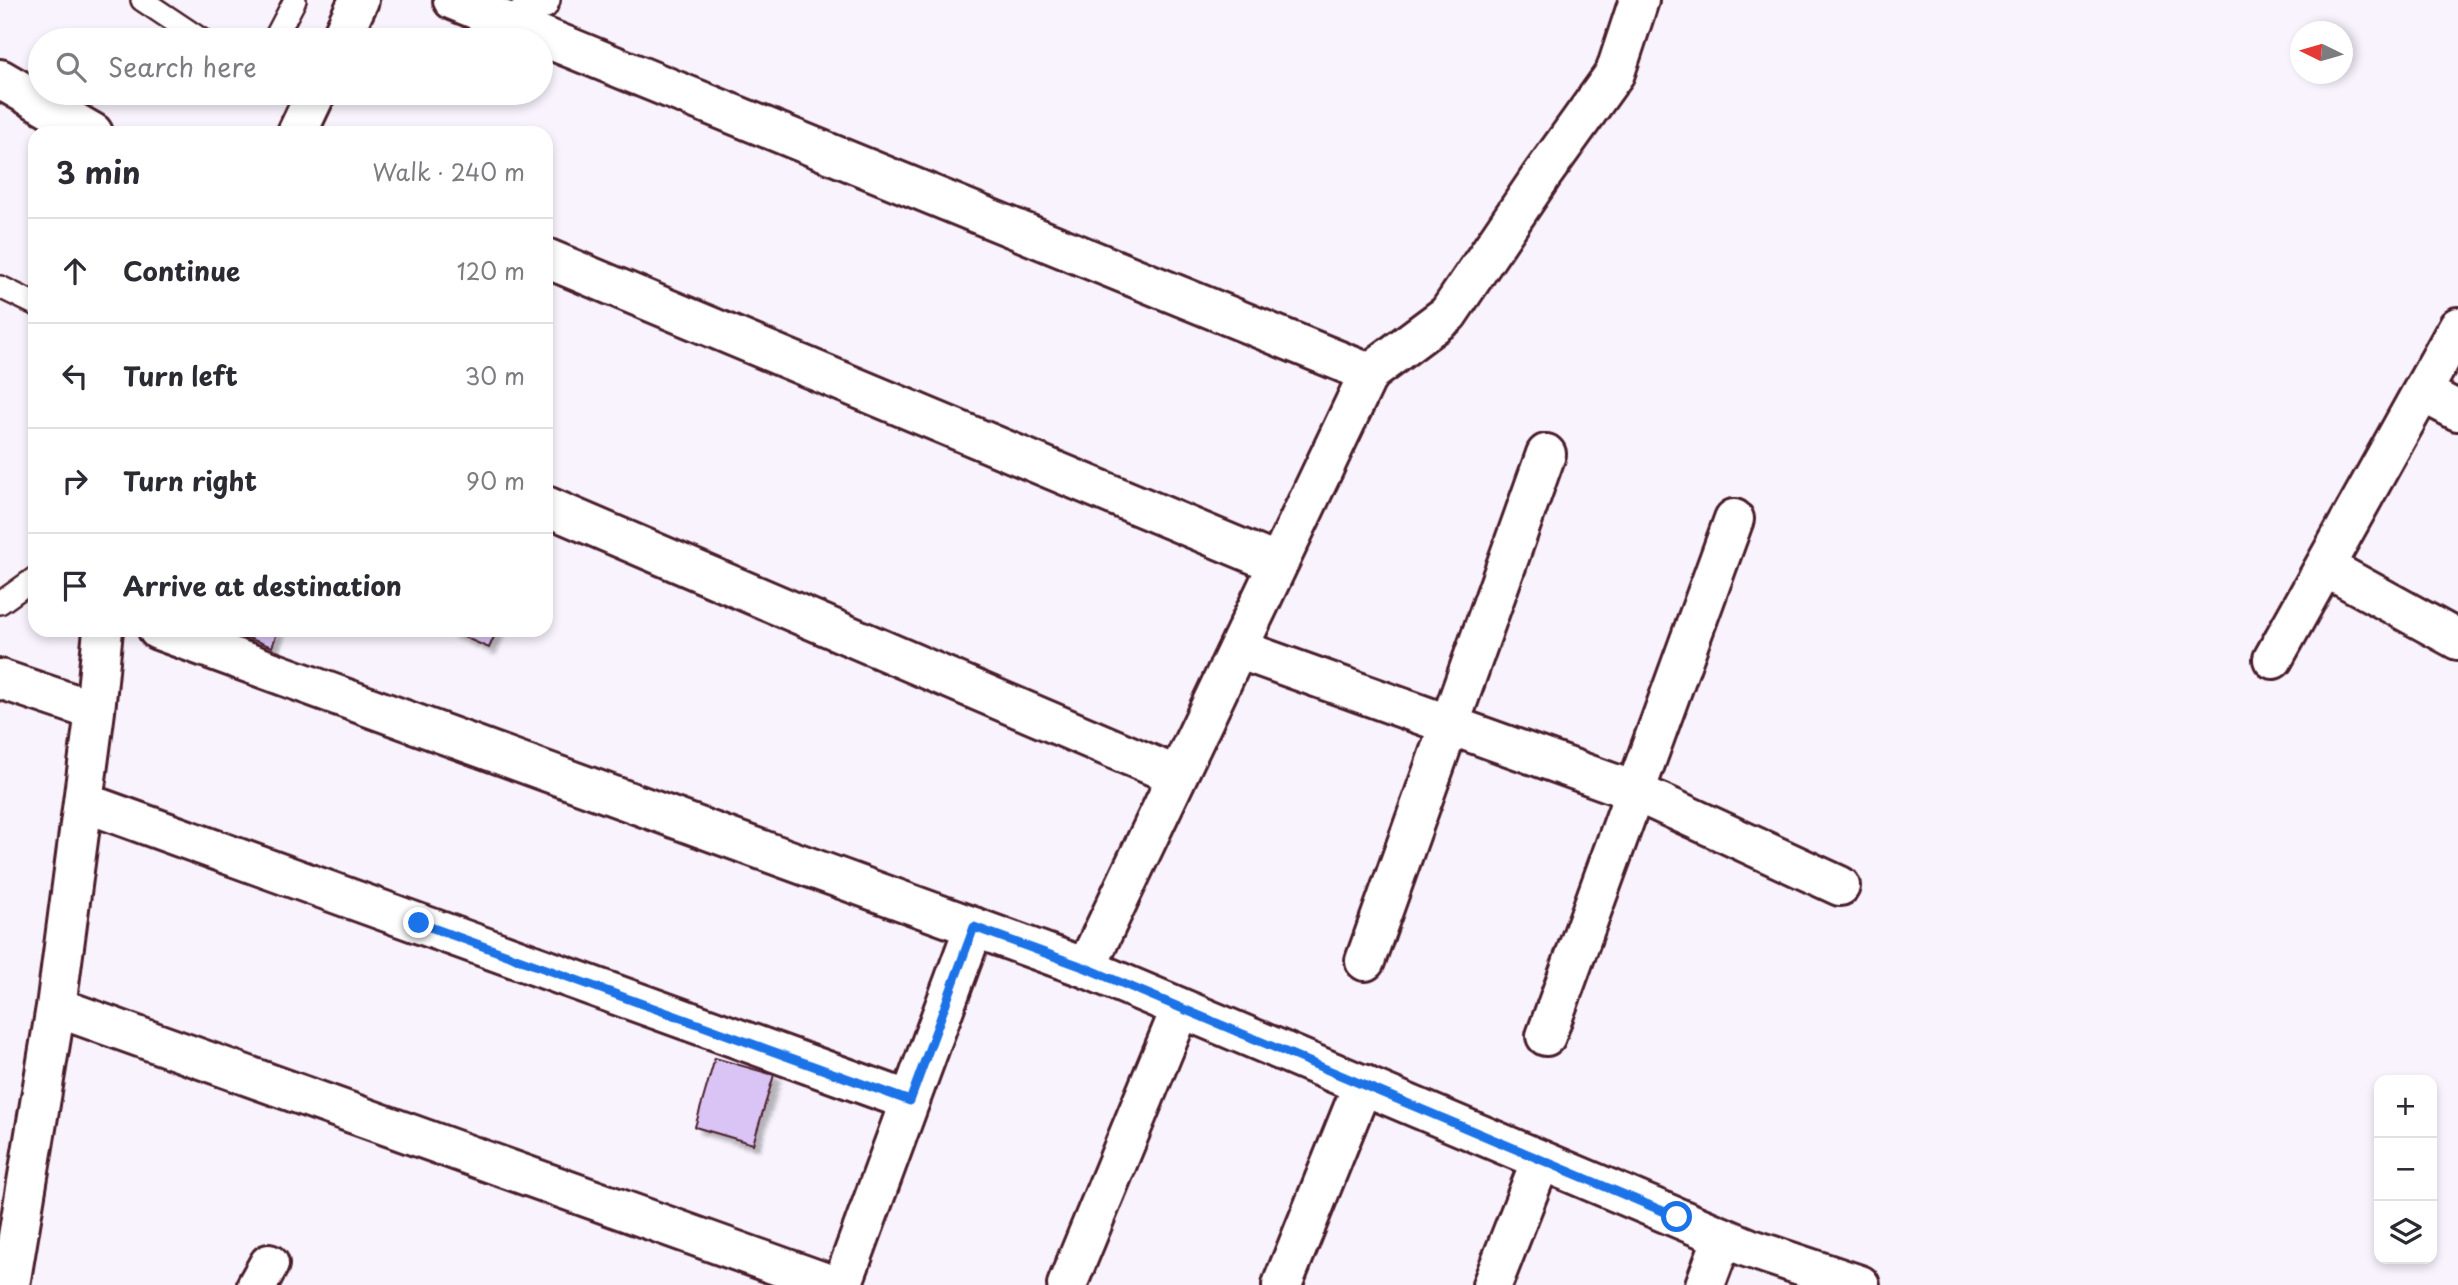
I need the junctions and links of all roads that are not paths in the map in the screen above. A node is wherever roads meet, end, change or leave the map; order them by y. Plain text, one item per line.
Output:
1 (142, 0) edge
2 (295, 0) edge
3 (359, 0) edge
4 (453, 0) edge
5 (523, 0) edge
6 (549, 0) edge
7 (1639, 0) edge
8 (184, 28) edge
9 (280, 28) edge
10 (346, 28) edge
11 (522, 28) edge
12 (553, 41) edge
13 (0, 79) edge
14 (28, 95) edge
15 (45, 105) edge
16 (310, 105) edge
17 (81, 126) edge
18 (300, 126) edge
19 (553, 261) edge
20 (0, 287) edge
21 (28, 301) edge
22 (2458, 327) edge
23 (1369, 373) junction
24 (2422, 392) junction
25 (2458, 411) edge
26 (1546, 454) dead end
27 (553, 509) edge
28 (1734, 519) dead end
29 (1278, 564) junction
30 (2325, 567) junction
31 (28, 583) edge
32 (0, 603) edge
33 (102, 637) edge
34 (177, 637) edge
35 (2458, 640) edge
36 (1238, 649) junction
37 (2273, 659) dead end
38 (0, 679) edge
39 (95, 711) junction
40 (1448, 725) junction
41 (1177, 776) junction
42 (1634, 791) junction
43 (83, 802) junction
44 (1840, 886) dead end
45 (974, 927) junction
46 (1365, 961) dead end
47 (1086, 968) junction
48 (56, 1007) junction
49 (1181, 1008) junction
50 (1546, 1036) dead end
51 (1363, 1084) junction
52 (910, 1101) junction
53 (1541, 1160) junction
54 (1723, 1237) junction
55 (10, 1285) edge
56 (832, 1285) edge
57 (842, 1285) edge
58 (1067, 1285) edge
59 (1282, 1285) edge
60 (1492, 1285) edge
61 (1705, 1285) edge
62 (1860, 1285) edge

1 - 8 lane
2 - 9 lane
3 - 10 street
4 - 11 street
5 - 6 lane
7 - 23 street
12 - 23 street
13 - 14 street
15 - 17 street
16 - 18 street
19 - 29 street
20 - 21 lane
22 - 24 street
23 - 29 street
24 - 25 street
24 - 30 street
26 - 40 street
27 - 41 street
28 - 42 street
29 - 36 street
30 - 35 street
30 - 37 street
31 - 32 lane
33 - 39 street
34 - 45 street
36 - 40 street
36 - 41 street
38 - 39 street
39 - 43 street
40 - 42 street
40 - 46 street
41 - 47 street
42 - 44 street
42 - 50 street
43 - 48 street
43 - 52 street
45 - 47 street
45 - 52 street
47 - 49 street
48 - 55 street
48 - 56 street
49 - 51 street
49 - 58 street
51 - 53 street
51 - 59 street
52 - 57 street
53 - 54 street
53 - 60 street
54 - 61 street
54 - 62 street

